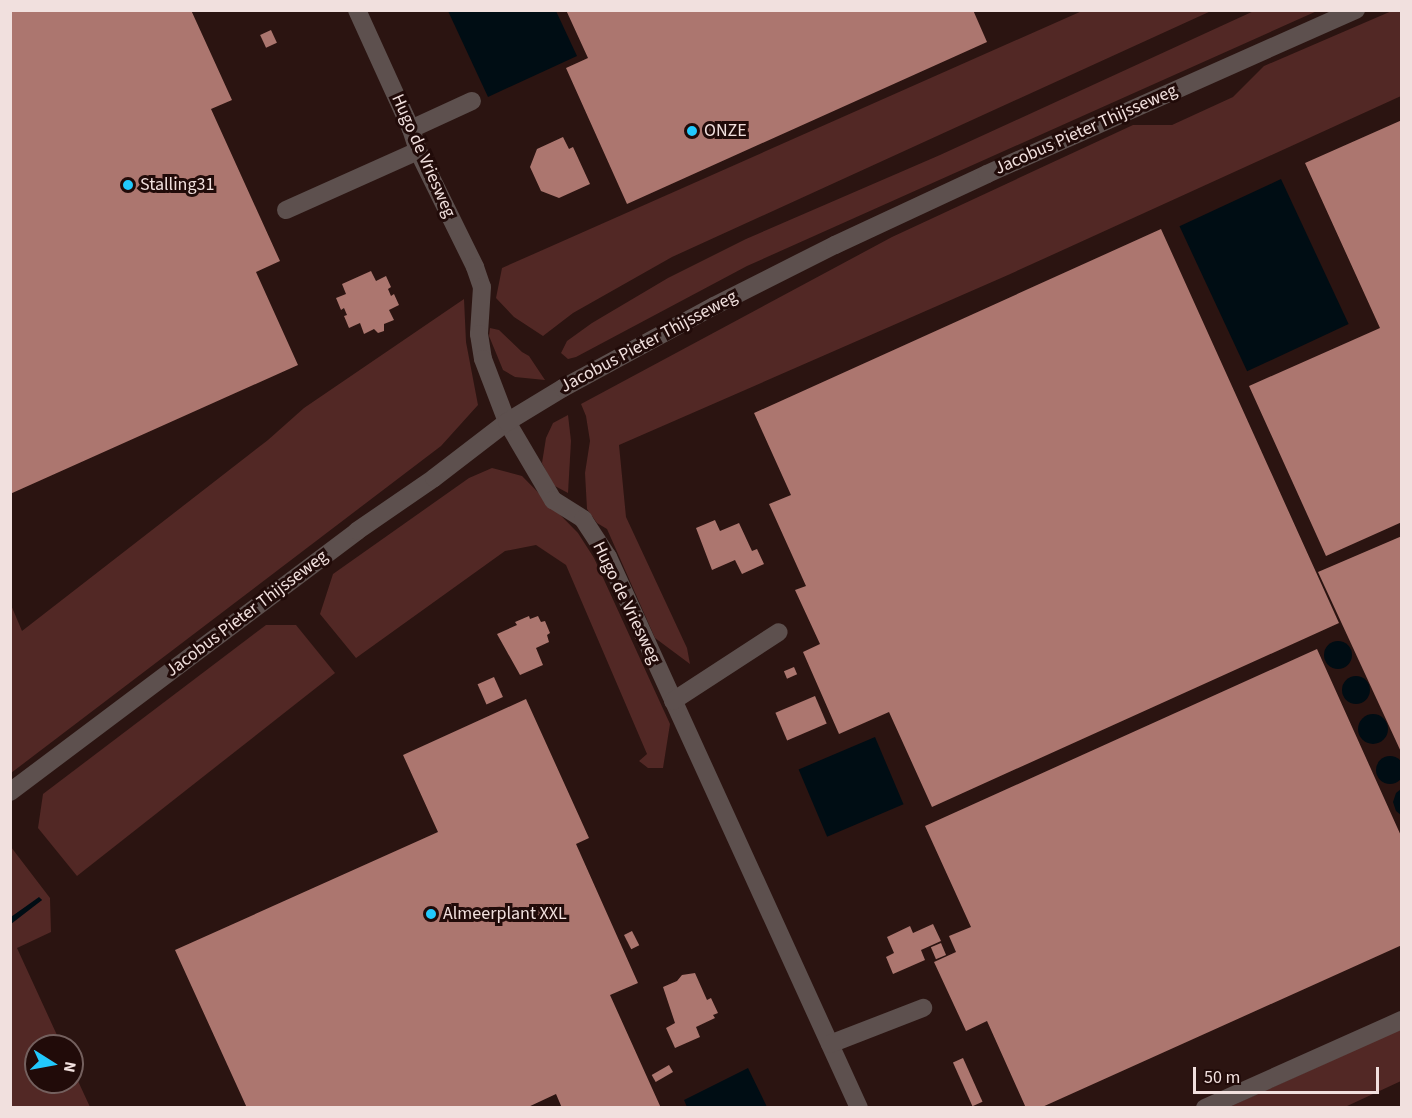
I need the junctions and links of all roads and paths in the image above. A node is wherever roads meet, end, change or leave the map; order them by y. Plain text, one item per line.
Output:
1 (357, 10) edge
2 (1356, 10) edge
3 (472, 101) dead end
4 (411, 129) junction
5 (418, 151) junction
6 (286, 210) dead end
7 (507, 422) junction
8 (779, 632) dead end
9 (673, 701) junction
10 (10, 792) edge
11 (923, 1008) dead end
12 (1401, 1020) edge
13 (830, 1044) junction
14 (859, 1107) edge
15 (1204, 1107) edge

1 - 4 street, Hugo de Vriesweg
2 - 7 street, Jacobus Pieter Thijsseweg
3 - 4 street
4 - 5 street, Hugo de Vriesweg
5 - 6 street
5 - 7 street, Hugo de Vriesweg
7 - 9 street, Hugo de Vriesweg
7 - 10 street, Jacobus Pieter Thijsseweg
8 - 9 street
9 - 13 street, Hugo de Vriesweg
11 - 13 street
12 - 15 street
13 - 14 street, Hugo de Vriesweg

